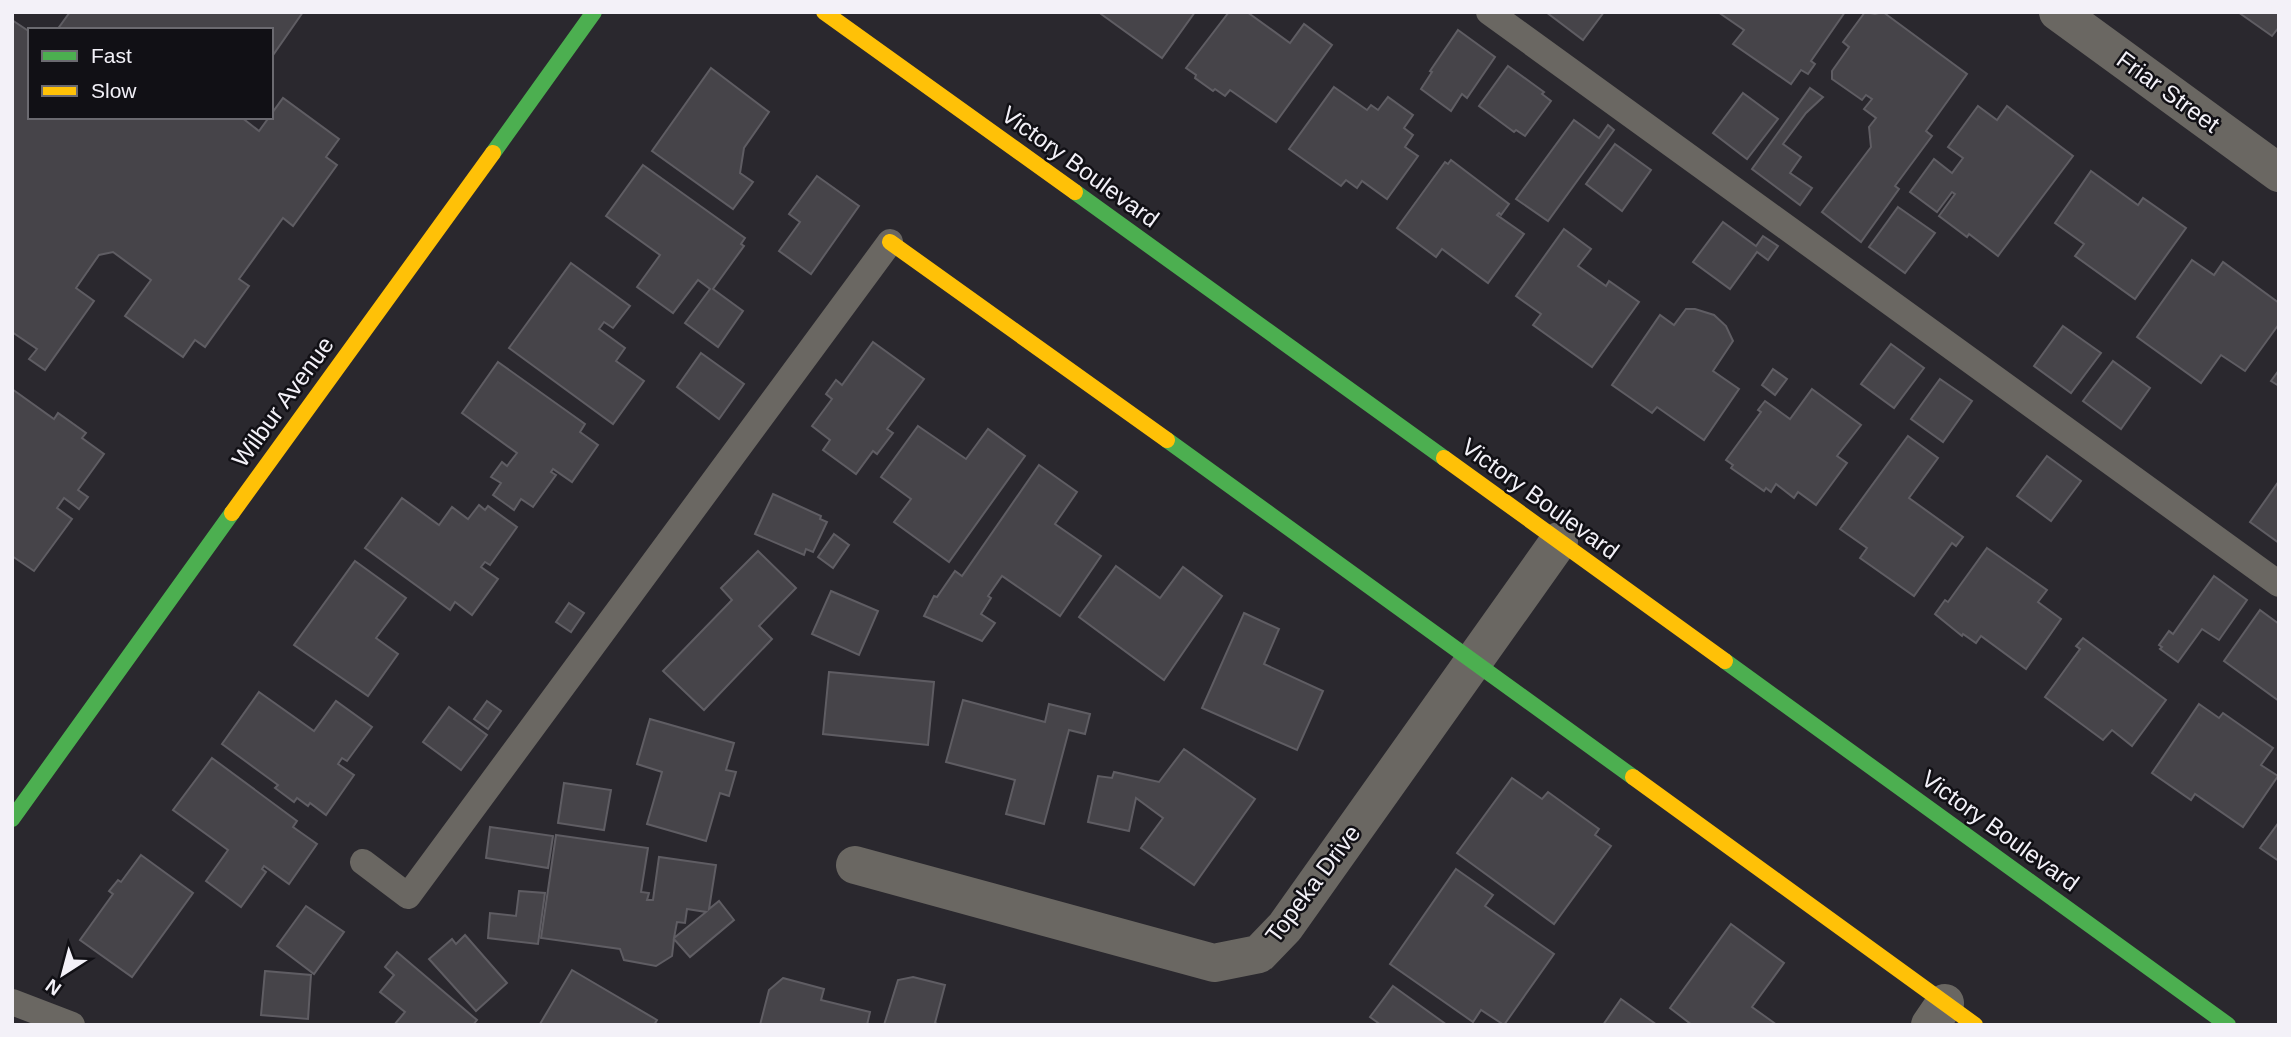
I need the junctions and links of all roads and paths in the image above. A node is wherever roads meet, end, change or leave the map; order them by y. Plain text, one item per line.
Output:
1 (594, 12) edge
2 (824, 12) edge
3 (1489, 12) edge
4 (2058, 12) edge
5 (2279, 173) edge
6 (890, 242) joint
7 (1559, 541) junction
8 (2279, 584) edge
9 (1474, 662) junction
10 (12, 819) edge
11 (363, 862) dead end
12 (855, 865) dead end
13 (12, 1002) edge
14 (1950, 1018) edge
15 (72, 1025) edge
16 (2228, 1025) edge

1 - 10 main road, Wilbur Avenue
2 - 7 main road, Victory Boulevard
3 - 8 lane
4 - 5 street, Friar Street
6 - 9 main road
6 - 11 lane
7 - 9 street, Topeka Drive
7 - 16 main road, Victory Boulevard
9 - 12 street, Topeka Drive
9 - 14 main road
13 - 15 lane

